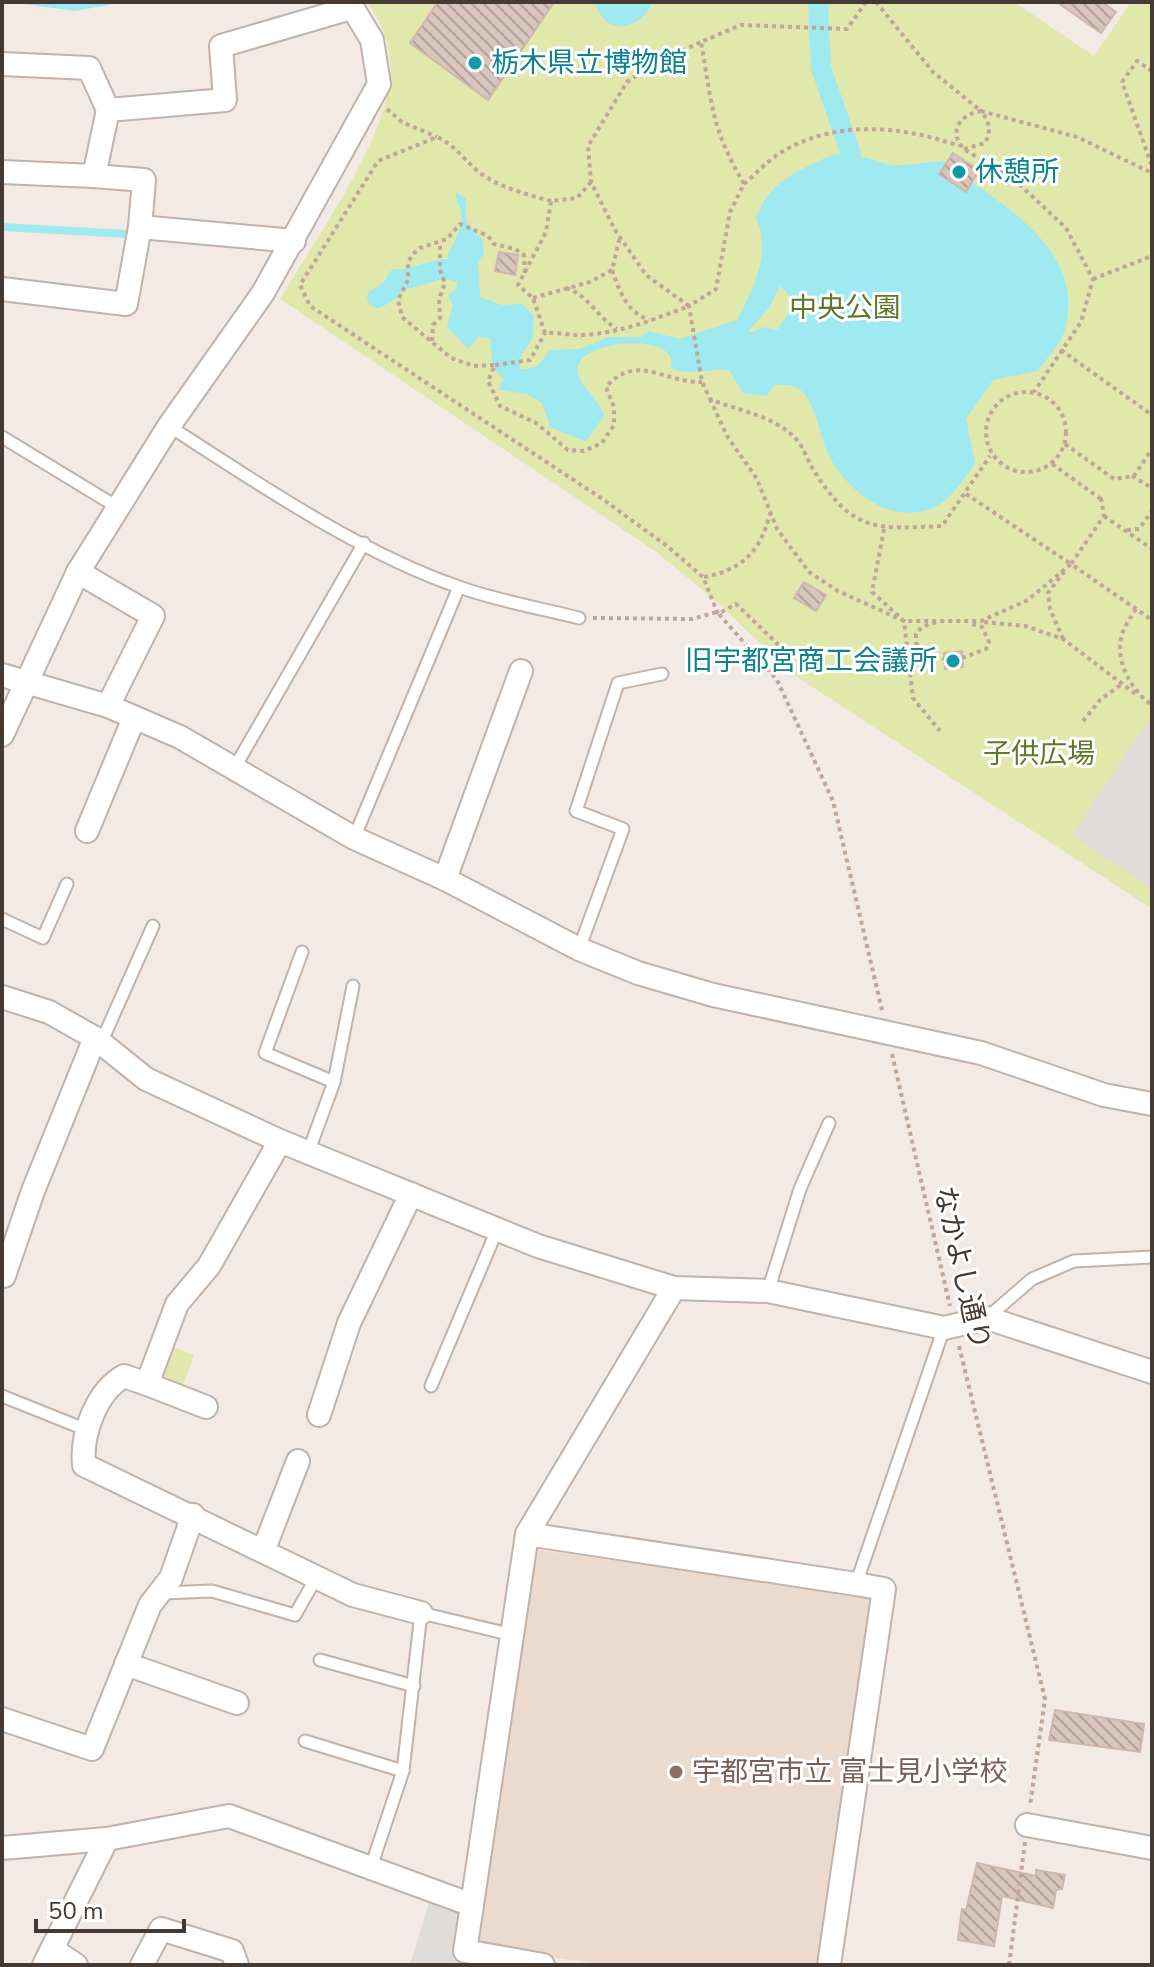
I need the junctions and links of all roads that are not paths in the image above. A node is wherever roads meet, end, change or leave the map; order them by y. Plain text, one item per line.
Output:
1 (350, 5) edge
2 (2, 64) edge
3 (108, 110) junction
4 (2, 172) edge
5 (94, 176) junction
6 (140, 227) junction
7 (294, 241) junction
8 (2, 289) edge
9 (169, 426) junction
10 (2, 437) edge
11 (117, 507) junction
12 (364, 543) junction
13 (78, 572) junction
14 (459, 587) junction
15 (579, 618) road end
16 (521, 671) dead end
17 (662, 674) dead end
18 (2, 675) edge
19 (27, 684) junction
20 (108, 706) junction
21 (134, 718) junction
22 (2, 735) edge
23 (235, 767) junction
24 (87, 831) dead end
25 (354, 838) junction
26 (445, 879) junction
27 (67, 884) dead end
28 (2, 919) edge
29 (153, 926) dead end
30 (579, 949) junction
31 (302, 952) dead end
32 (353, 986) dead end
33 (2, 997) edge
34 (98, 1040) junction
35 (334, 1082) junction
36 (1152, 1104) edge
37 (829, 1123) dead end
38 (280, 1141) junction
39 (308, 1153) junction
40 (411, 1194) junction
41 (497, 1230) junction
42 (1152, 1257) edge
43 (4, 1276) dead end
44 (674, 1288) junction
45 (768, 1291) junction
46 (987, 1318) junction
47 (949, 1326) junction
48 (1152, 1372) edge
49 (147, 1384) junction
50 (431, 1386) dead end
51 (2, 1396) edge
52 (206, 1407) dead end
53 (319, 1415) dead end
54 (87, 1430) junction
55 (298, 1461) dead end
56 (193, 1515) junction
57 (527, 1534) junction
58 (264, 1549) junction
59 (316, 1578) junction
60 (856, 1584) junction
61 (162, 1593) junction
62 (421, 1613) junction
63 (513, 1635) junction
64 (320, 1660) dead end
65 (126, 1664) junction
66 (414, 1686) junction
67 (237, 1703) dead end
68 (2, 1719) edge
69 (305, 1741) dead end
70 (403, 1771) junction
71 (1027, 1825) road end
72 (107, 1839) junction
73 (2, 1848) edge
74 (1152, 1848) edge
75 (371, 1867) junction
76 (472, 1905) junction
77 (48, 1957) edge
78 (76, 1965) edge
79 (142, 1965) edge
80 (237, 1965) edge
81 (543, 1965) edge
82 (829, 1965) edge

1 - 3 street
1 - 7 street
2 - 3 street
3 - 5 street
4 - 5 street
5 - 6 street
6 - 7 street
6 - 8 street
7 - 9 street
9 - 11 street
9 - 12 lane
10 - 11 lane
11 - 13 street
12 - 14 lane
12 - 23 lane
13 - 19 street
13 - 20 street
14 - 15 lane
14 - 25 lane
16 - 26 street
17 - 30 lane
18 - 19 street
19 - 20 street
19 - 22 street
20 - 21 street
21 - 23 street
21 - 24 street
23 - 25 street
25 - 26 street
26 - 30 street
27 - 28 lane
29 - 34 lane
30 - 36 street
31 - 35 lane
32 - 35 lane
33 - 34 street
34 - 38 street
34 - 43 street
35 - 39 lane
37 - 45 lane
38 - 39 street
38 - 49 street
39 - 40 street
40 - 41 street
40 - 53 street
41 - 44 street
41 - 50 lane
42 - 46 lane
44 - 45 street
44 - 57 street
45 - 47 street
46 - 47 street
46 - 48 street
47 - 60 lane
49 - 52 street
49 - 54 street
51 - 54 lane
54 - 56 street
55 - 58 street
56 - 58 street
56 - 61 street
57 - 60 street
57 - 63 street
58 - 59 street
59 - 61 lane
59 - 62 street
60 - 82 street
61 - 65 street
62 - 63 lane
62 - 66 lane
63 - 76 street
64 - 66 lane
65 - 67 street
65 - 68 street
66 - 70 lane
69 - 70 lane
70 - 75 lane
71 - 74 street
72 - 73 street
72 - 75 street
72 - 77 street
75 - 76 street
76 - 81 street
77 - 78 street
79 - 80 street

